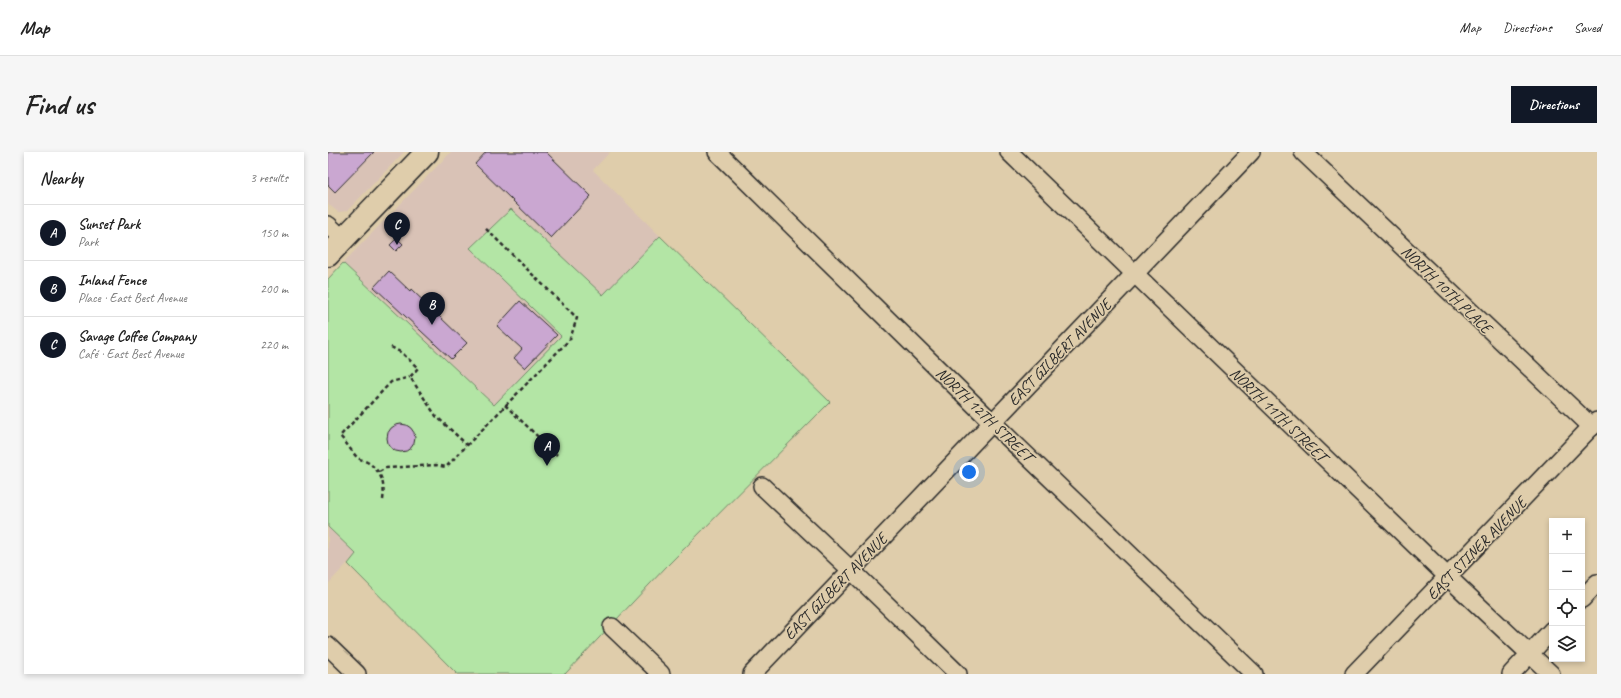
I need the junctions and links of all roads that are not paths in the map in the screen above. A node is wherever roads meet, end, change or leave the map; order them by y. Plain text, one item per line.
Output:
1 (427, 152) edge
2 (717, 152) edge
3 (1009, 152) edge
4 (1251, 152) edge
5 (1303, 152) edge
6 (336, 232) edge
7 (328, 255) edge
8 (1134, 274) junction
9 (992, 422) junction
10 (1594, 424) edge
11 (762, 486) dead end
12 (851, 570) junction
13 (1448, 577) junction
14 (1597, 583) edge
15 (1585, 596) edge
16 (612, 628) dead end
17 (1549, 633) edge
18 (328, 646) edge
19 (1530, 654) junction
20 (357, 674) edge
21 (661, 674) edge
22 (752, 674) edge
23 (958, 674) edge
24 (1254, 674) edge
25 (1354, 674) edge
26 (1511, 674) edge
27 (1551, 674) edge

1 - 6 main road
2 - 9 street, NORTH 12TH STREET
3 - 8 street, NORTH 11TH STREET
4 - 8 street, EAST GILBERT AVENUE
5 - 10 street, NORTH 10TH PLACE
6 - 7 main road
8 - 9 street, EAST GILBERT AVENUE
8 - 13 street, NORTH 11TH STREET
9 - 12 street, EAST GILBERT AVENUE
9 - 24 street, NORTH 12TH STREET
10 - 13 street, EAST STINER AVENUE
11 - 12 street
12 - 22 street, EAST GILBERT AVENUE
12 - 23 street
13 - 19 street, NORTH 11TH STREET
13 - 25 street, EAST STINER AVENUE
14 - 15 street
16 - 21 street
17 - 19 street
18 - 20 street
19 - 26 street
19 - 27 street, NORTH 11TH STREET

